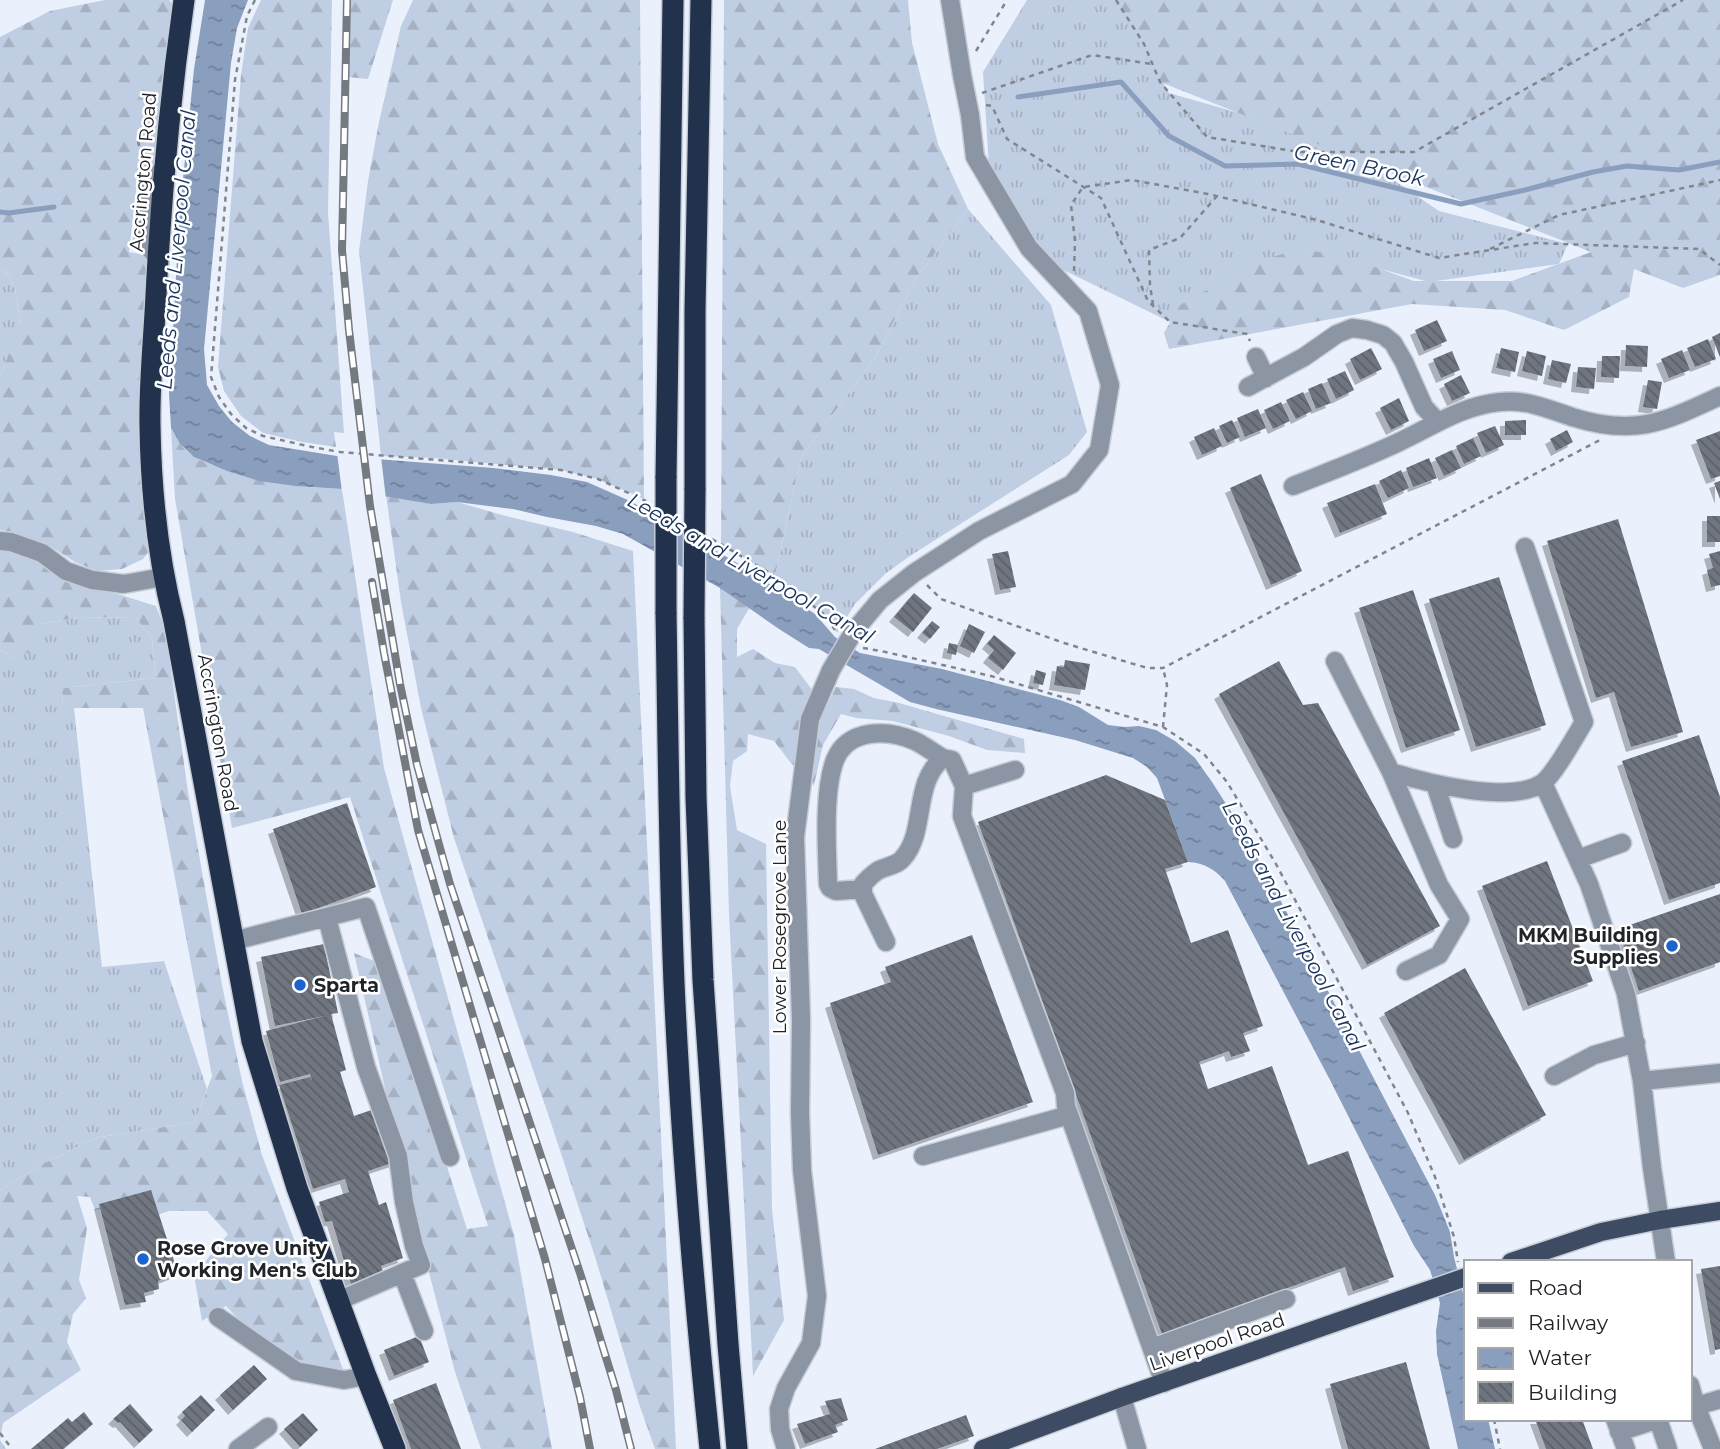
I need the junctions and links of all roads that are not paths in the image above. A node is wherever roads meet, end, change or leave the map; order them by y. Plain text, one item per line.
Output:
1 (184, 0) edge
2 (673, 0) edge
3 (701, 0) edge
4 (950, 0) edge
5 (1256, 357) road end
6 (1266, 378) junction
7 (1248, 387) dead end
8 (1720, 396) edge
9 (1437, 421) junction
10 (1293, 486) dead end
11 (0, 541) edge
12 (1525, 547) dead end
13 (163, 577) junction
14 (1335, 661) dead end
15 (943, 758) junction
16 (1015, 770) dead end
17 (1391, 772) junction
18 (1543, 783) junction
19 (1435, 784) junction
20 (964, 786) junction
21 (1453, 839) dead end
22 (1622, 843) dead end
23 (1578, 859) junction
24 (863, 889) junction
25 (327, 918) junction
26 (233, 941) junction
27 (886, 942) dead end
28 (1406, 971) dead end
29 (1636, 1043) junction
30 (1720, 1073) edge
31 (1554, 1076) dead end
32 (1642, 1081) junction
33 (1069, 1115) junction
34 (923, 1156) dead end
35 (450, 1157) dead end
36 (1720, 1211) edge
37 (1660, 1220) junction
38 (1517, 1260) edge
39 (1666, 1260) edge
40 (1463, 1272) edge
41 (402, 1273) junction
42 (1286, 1299) dead end
43 (338, 1301) junction
44 (218, 1317) dead end
45 (424, 1331) dead end
46 (1152, 1348) junction
47 (366, 1376) junction
48 (1164, 1383) junction
49 (1122, 1397) junction
50 (1720, 1399) edge
51 (1693, 1407) edge
52 (1644, 1421) edge
53 (1659, 1421) edge
54 (1617, 1425) edge
55 (268, 1427) dead end
56 (389, 1443) edge
57 (987, 1448) edge
58 (239, 1449) edge
59 (710, 1449) edge
60 (737, 1449) edge
61 (786, 1449) edge
62 (1137, 1449) edge
63 (1626, 1449) edge
64 (1668, 1449) edge
65 (1713, 1449) edge

1 - 13 highway, Accrington Road
2 - 59 highway, bridge
3 - 60 highway, bridge
4 - 61 street, Lower Rosegrove Lane, bridge
5 - 6 street
6 - 7 street
6 - 9 street
8 - 9 street
9 - 10 street
11 - 13 street
12 - 18 street
13 - 26 highway, Accrington Road
14 - 17 street
15 - 20 street
15 - 24 street
15 - 24 street
16 - 20 street
17 - 19 street
17 - 28 street
18 - 19 street
18 - 23 street
19 - 21 street
20 - 33 street
22 - 23 street
23 - 29 street
24 - 27 street
25 - 26 street
25 - 35 street
25 - 41 street
26 - 43 highway, Accrington Road
29 - 31 street
29 - 32 street
30 - 32 street
32 - 37 street
33 - 34 street
33 - 46 street
36 - 37 main road
37 - 38 main road
37 - 39 street
40 - 48 main road, Liverpool Road, bridge
41 - 43 street
41 - 45 street
42 - 46 street
43 - 47 highway, Accrington Road
44 - 47 street
46 - 48 street
47 - 56 highway, Accrington Road
48 - 49 main road, Liverpool Road
49 - 57 main road, Liverpool Road
49 - 62 street
50 - 51 street
51 - 65 street
52 - 54 street
53 - 64 street
54 - 63 street
55 - 58 street

